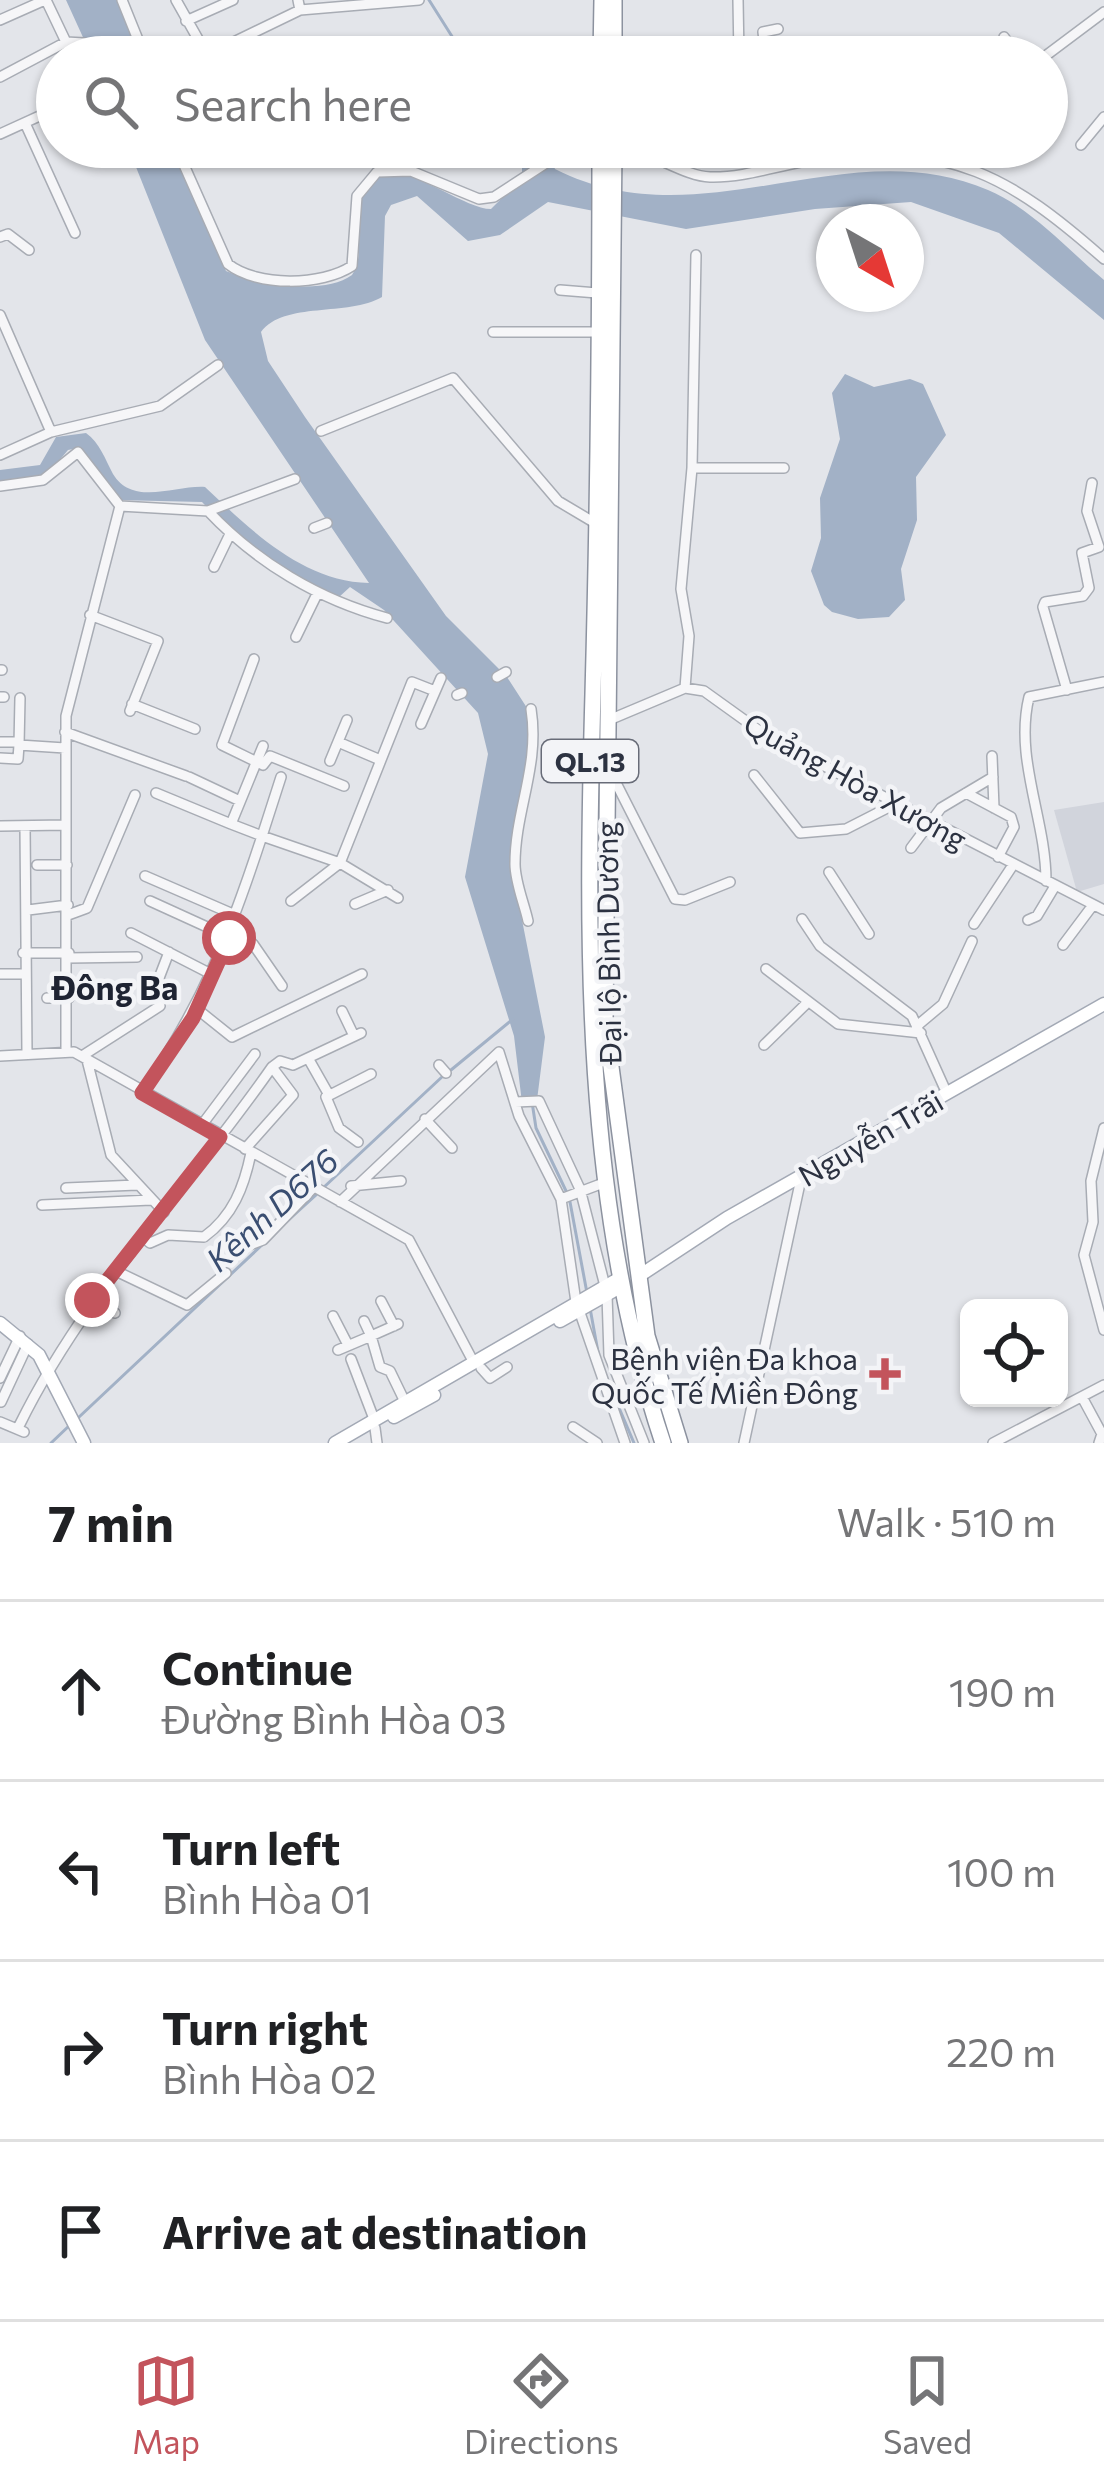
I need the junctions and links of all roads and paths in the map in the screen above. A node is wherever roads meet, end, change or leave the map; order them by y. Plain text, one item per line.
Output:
1 (45, 0) edge
2 (122, 0) edge
3 (176, 0) edge
4 (233, 0) edge
5 (419, 0) edge
6 (602, 0) edge
7 (614, 0) edge
8 (738, 0) edge
9 (299, 5) edge
10 (1104, 12) edge
11 (0, 20) edge
12 (186, 21) junction
13 (778, 29) dead end
14 (63, 36) edge
15 (137, 36) edge
16 (195, 36) edge
17 (242, 36) edge
18 (601, 36) edge
19 (614, 36) edge
20 (739, 36) edge
21 (763, 36) edge
22 (1068, 39) edge
23 (36, 56) edge
24 (2, 72) edge
25 (1104, 117) edge
26 (36, 118) edge
27 (25, 123) junction
28 (0, 134) edge
29 (1081, 145) dead end
30 (36, 147) edge
31 (45, 168) edge
32 (185, 168) edge
33 (538, 168) edge
34 (607, 168) edge
35 (669, 168) edge
36 (764, 168) edge
37 (966, 168) edge
38 (75, 233) dead end
39 (0, 236) edge
40 (606, 242) junction
41 (29, 250) dead end
42 (696, 255) dead end
43 (1104, 259) edge
44 (560, 290) dead end
45 (598, 293) junction
46 (0, 315) edge
47 (493, 332) dead end
48 (597, 332) junction
49 (218, 365) dead end
50 (604, 380) junction
51 (322, 431) dead end
52 (50, 432) junction
53 (0, 455) edge
54 (692, 468) junction
55 (784, 468) dead end
56 (295, 478) dead end
57 (1092, 483) dead end
58 (0, 486) edge
59 (602, 505) junction
60 (120, 506) junction
61 (208, 512) junction
62 (327, 523) dead end
63 (595, 523) junction
64 (314, 528) dead end
65 (230, 534) junction
66 (214, 567) dead end
67 (318, 592) junction
68 (90, 615) junction
69 (387, 618) dead end
70 (296, 637) dead end
71 (254, 659) dead end
72 (441, 678) dead end
73 (1104, 682) edge
74 (685, 688) junction
75 (1066, 690) junction
76 (435, 691) junction
77 (20, 698) dead end
78 (531, 709) dead end
79 (347, 720) dead end
80 (606, 722) junction
81 (421, 724) dead end
82 (195, 729) dead end
83 (65, 732) junction
84 (0, 742) edge
85 (338, 742) junction
86 (19, 743) junction
87 (263, 746) dead end
88 (65, 748) junction
89 (992, 756) dead end
90 (0, 758) edge
91 (378, 759) junction
92 (330, 761) dead end
93 (257, 762) junction
94 (597, 764) junction
95 (754, 775) dead end
96 (281, 777) dead end
97 (993, 777) junction
98 (344, 786) dead end
99 (155, 793) dead end
100 (966, 793) junction
101 (135, 795) dead end
102 (240, 801) junction
103 (895, 804) junction
104 (994, 808) junction
105 (231, 824) junction
106 (933, 824) junction
107 (66, 825) junction
108 (0, 826) edge
109 (25, 826) junction
110 (262, 836) junction
111 (911, 848) dead end
112 (998, 857) junction
113 (340, 863) junction
114 (67, 865) junction
115 (1013, 865) junction
116 (37, 866) dead end
117 (829, 872) dead end
118 (145, 876) dead end
119 (730, 882) dead end
120 (1050, 884) junction
121 (388, 890) junction
122 (398, 898) dead end
123 (150, 901) dead end
124 (291, 901) dead end
125 (355, 904) dead end
126 (1098, 907) edge
127 (28, 910) dead end
128 (68, 910) junction
129 (235, 915) junction
130 (802, 919) dead end
131 (1028, 920) dead end
132 (528, 921) dead end
133 (974, 924) dead end
134 (131, 933) dead end
135 (868, 934) dead end
136 (229, 939) junction
137 (972, 941) dead end
138 (1063, 945) dead end
139 (169, 952) junction
140 (23, 953) junction
141 (68, 955) junction
142 (137, 957) dead end
143 (766, 969) dead end
144 (0, 974) edge
145 (24, 974) junction
146 (211, 974) junction
147 (362, 974) dead end
148 (282, 986) dead end
149 (154, 991) dead end
150 (47, 998) dead end
151 (69, 998) junction
152 (807, 1003) junction
153 (160, 1006) dead end
154 (1103, 1006) edge
155 (197, 1009) junction
156 (342, 1012) dead end
157 (1062, 1024) junction
158 (920, 1029) junction
159 (764, 1045) dead end
160 (66, 1049) junction
161 (27, 1053) junction
162 (255, 1054) dead end
163 (0, 1056) edge
164 (85, 1058) junction
165 (308, 1058) junction
166 (272, 1067) junction
167 (371, 1075) dead end
168 (944, 1087) junction
169 (142, 1093) junction
170 (328, 1096) junction
171 (515, 1102) junction
172 (242, 1111) junction
173 (903, 1115) junction
174 (425, 1119) junction
175 (253, 1121) dead end
176 (201, 1126) junction
177 (1104, 1128) edge
178 (220, 1137) junction
179 (358, 1142) dead end
180 (452, 1148) dead end
181 (248, 1151) junction
182 (802, 1172) junction
183 (401, 1181) dead end
184 (608, 1181) junction
185 (137, 1185) junction
186 (351, 1186) junction
187 (66, 1188) dead end
188 (317, 1189) junction
189 (580, 1190) junction
190 (561, 1199) junction
191 (151, 1200) junction
192 (338, 1200) junction
193 (42, 1205) dead end
194 (164, 1212) junction
195 (144, 1238) junction
196 (247, 1246) dead end
197 (118, 1272) junction
198 (639, 1272) junction
199 (226, 1273) dead end
200 (616, 1285) junction
201 (92, 1300) junction
202 (382, 1301) dead end
203 (578, 1306) junction
204 (115, 1313) dead end
205 (333, 1316) dead end
206 (364, 1321) dead end
207 (0, 1323) edge
208 (1103, 1326) edge
209 (371, 1336) junction
210 (24, 1340) junction
211 (352, 1358) dead end
212 (477, 1367) junction
213 (507, 1367) dead end
214 (46, 1371) junction
215 (0, 1378) edge
216 (1104, 1385) edge
217 (1082, 1397) junction
218 (1, 1402) edge
219 (405, 1402) junction
220 (0, 1422) edge
221 (572, 1426) dead end
222 (376, 1430) edge
223 (622, 1437) edge
224 (84, 1443) edge
225 (335, 1443) edge
226 (351, 1443) edge
227 (600, 1443) edge
228 (644, 1443) edge
229 (663, 1443) edge
230 (680, 1443) edge
231 (744, 1443) edge
232 (993, 1443) edge
233 (1099, 1443) edge

1 - 11 street
1 - 14 street
2 - 15 street
3 - 12 street
4 - 12 street
5 - 9 street
6 - 18 highway
7 - 19 highway
8 - 20 street
9 - 17 street
10 - 22 street
12 - 16 street
13 - 21 street
23 - 24 street
25 - 29 street
26 - 27 street
27 - 28 street
27 - 30 street
31 - 38 street
32 - 33 street
34 - 40 highway, Đại lộ Bình Dương / QL.13
35 - 36 street
37 - 43 street
39 - 41 street
40 - 45 highway, Đại lộ Bình Dương / QL.13
40 - 50 highway, Đại lộ Bình Dương / QL.13
42 - 54 street
44 - 45 street
45 - 48 highway, Đại lộ Bình Dương / QL.13
46 - 52 street
47 - 48 street
48 - 50 highway, Đại lộ Bình Dương / QL.13
49 - 52 street
50 - 59 highway, Đại lộ Bình Dương / QL.13
51 - 63 street
52 - 53 street
54 - 55 street
54 - 74 street
56 - 61 street
57 - 75 street
58 - 60 street
59 - 63 highway, Đại lộ Bình Dương / QL.13
59 - 80 highway, Đại lộ Bình Dương / QL.13
60 - 61 street
60 - 68 street
61 - 65 street
62 - 64 street
63 - 94 highway, Đại lộ Bình Dương / QL.13
65 - 66 street
65 - 67 street
67 - 69 street
67 - 70 street
68 - 82 street
68 - 83 street
71 - 93 street
72 - 76 street
73 - 75 street
74 - 80 street
74 - 103 street, Quảng Hòa Xương
75 - 120 street
76 - 81 street
76 - 91 street
77 - 86 street
78 - 132 street
79 - 85 street
80 - 94 highway, Đại lộ Bình Dương / QL.13
83 - 88 street
83 - 102 street
84 - 86 street
85 - 91 street
85 - 92 street
86 - 88 street
86 - 90 street
87 - 93 street
88 - 107 street
89 - 97 street
91 - 113 street
93 - 98 street
93 - 102 street
94 - 119 street
94 - 184 highway, Đại lộ Bình Dương / QL.13
94 - 198 highway, Đại lộ Bình Dương / QL.13
95 - 103 street
96 - 110 street
97 - 100 street
97 - 104 street
99 - 105 street
100 - 104 street
100 - 106 street
101 - 128 street
102 - 105 street
103 - 106 street, Quảng Hòa Xương
104 - 112 street
105 - 110 street
106 - 111 street
106 - 112 street, Quảng Hòa Xương
107 - 109 street
107 - 114 street
108 - 109 street
109 - 140 street
110 - 113 street
110 - 129 street
112 - 115 street, Quảng Hòa Xương
113 - 121 street
113 - 124 street
114 - 116 street
114 - 128 street
115 - 120 street, Quảng Hòa Xương
115 - 133 street
117 - 135 street
118 - 129 street
120 - 126 street, Quảng Hòa Xương
120 - 131 street
121 - 122 street
121 - 125 street
123 - 136 street
126 - 138 street
127 - 128 street
128 - 141 street
129 - 136 street
130 - 158 street
134 - 139 street
136 - 146 street
136 - 148 street
137 - 158 street
139 - 146 street
139 - 149 street
140 - 141 street
140 - 145 street
141 - 142 street
141 - 151 street
143 - 152 street
144 - 145 street
145 - 161 street
146 - 155 street
147 - 155 street
150 - 151 street
151 - 160 street
152 - 158 street
152 - 159 street
153 - 164 street
154 - 157 main road, Nguyễn Trãi
155 - 169 street
156 - 165 street
157 - 168 main road, Nguyễn Trãi
157 - 173 main road, Nguyễn Trãi
158 - 168 street
160 - 161 street
160 - 164 street
161 - 163 street
162 - 176 street
164 - 169 street
164 - 185 street
165 - 166 street
165 - 170 street
166 - 172 street
166 - 181 street
167 - 170 street
168 - 173 main road, Nguyễn Trãi
169 - 176 street
170 - 179 street
171 - 174 street
171 - 189 street
171 - 190 street
172 - 175 street
172 - 178 street
173 - 182 main road, Nguyễn Trãi
174 - 180 street
174 - 186 street
176 - 178 street
177 - 208 street
178 - 181 street
178 - 194 street
181 - 188 street
181 - 195 street
182 - 198 main road, Nguyễn Trãi
182 - 231 street
183 - 186 street
184 - 189 street
184 - 200 highway, Đại lộ Bình Dương / QL.13
185 - 187 street
185 - 191 street
186 - 192 street
188 - 192 street
188 - 196 street
189 - 190 street
189 - 200 street
190 - 203 street
191 - 193 street
191 - 194 street
192 - 212 street
194 - 195 street
195 - 197 street
197 - 199 street
197 - 201 street
198 - 200 highway
198 - 230 highway, Đại lộ Bình Dương / QL.13
200 - 203 main road
200 - 228 street
200 - 229 highway, Đại lộ Bình Dương / QL.13
201 - 204 street
201 - 214 street
202 - 209 street
203 - 212 main road
203 - 223 street
205 - 209 street
206 - 209 street
207 - 210 main road
209 - 219 street
210 - 214 main road
210 - 215 street
210 - 218 street
211 - 222 street
212 - 213 street
212 - 219 main road
212 - 222 main road
214 - 220 street
214 - 224 main road
216 - 217 street
217 - 232 street
217 - 233 street
219 - 222 main road
221 - 227 street
222 - 225 main road
222 - 226 main road
223 - 227 street

